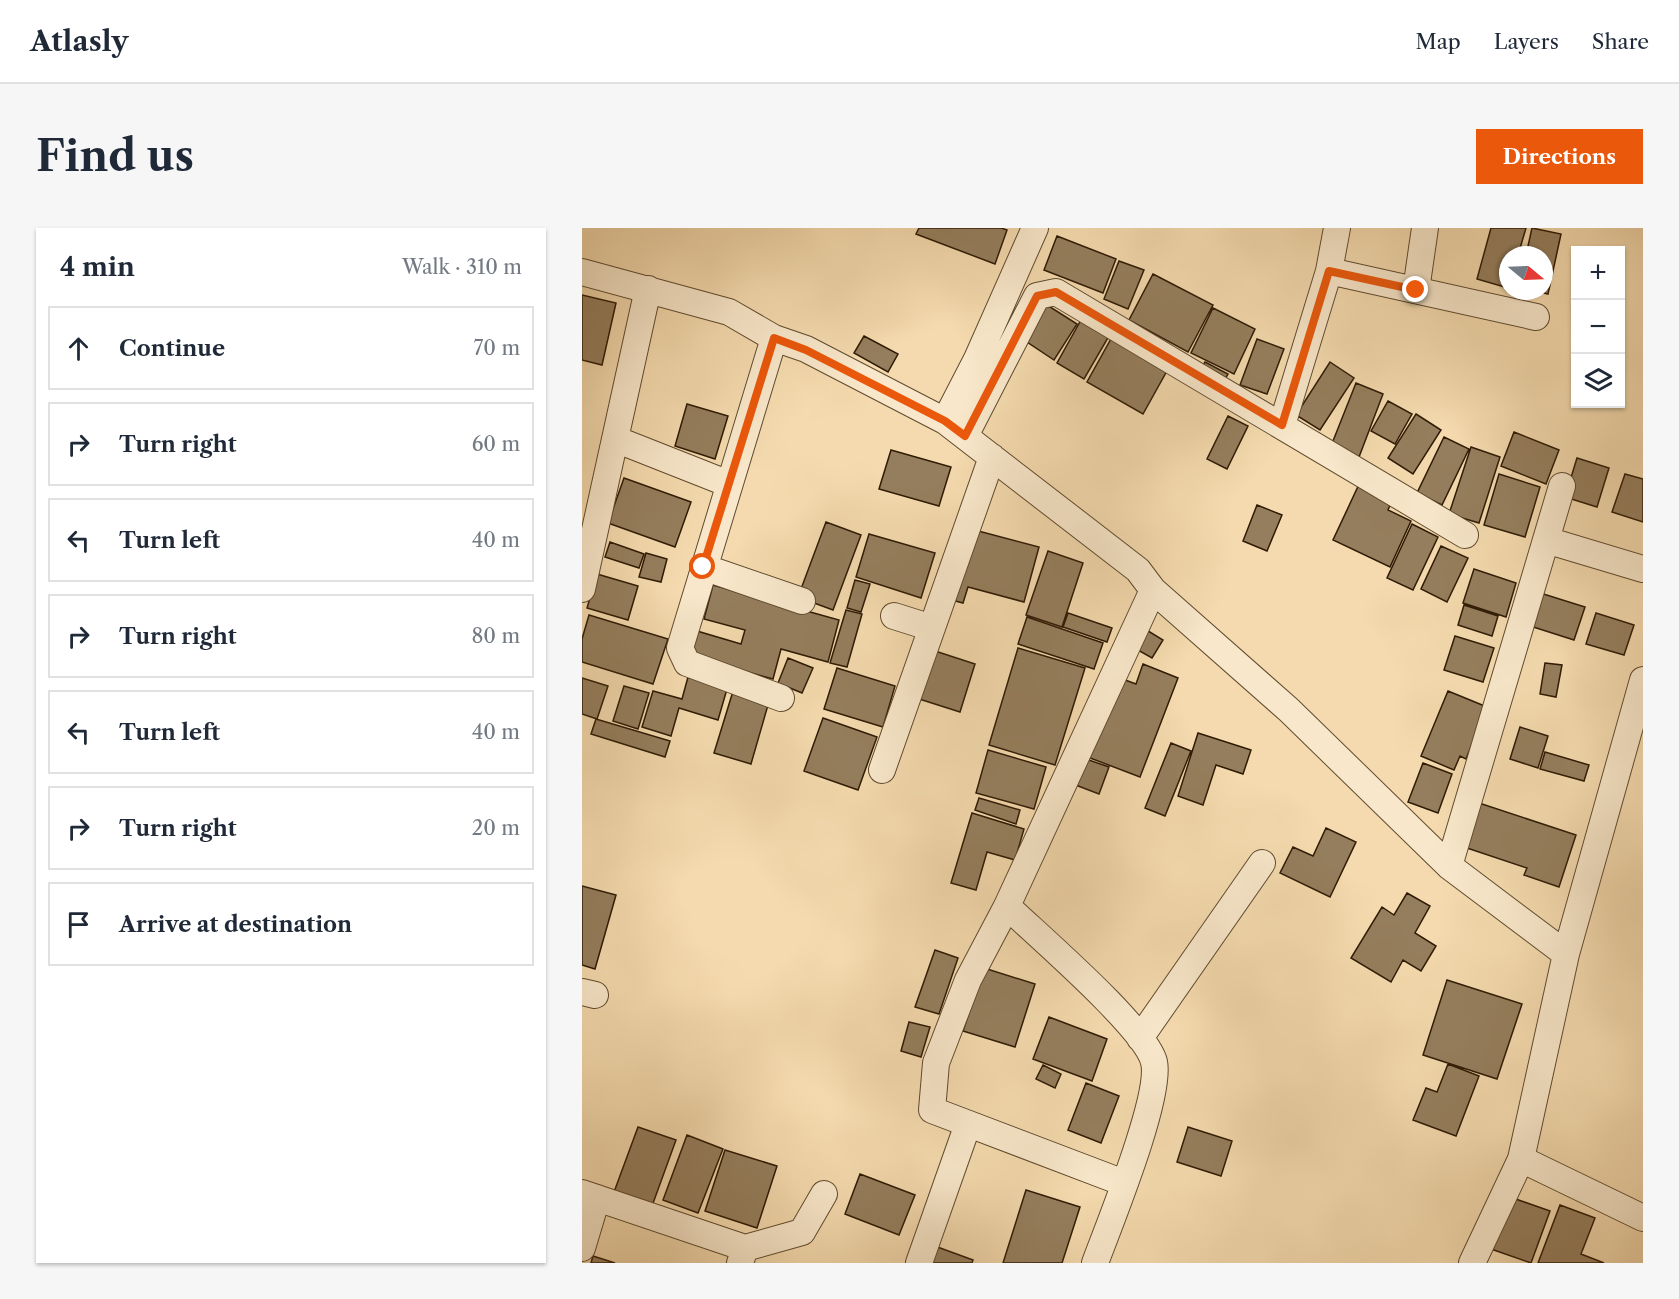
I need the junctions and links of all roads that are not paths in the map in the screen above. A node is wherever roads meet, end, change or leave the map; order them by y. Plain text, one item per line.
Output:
1 (1035, 228) edge
2 (1337, 228) edge
3 (1425, 228) edge
4 (1329, 271) junction
5 (582, 272) edge
6 (648, 289) junction
7 (1416, 290) junction
8 (1536, 317) dead end
9 (774, 338) junction
10 (1282, 425) junction
11 (955, 429) junction
12 (615, 439) junction
13 (992, 457) junction
14 (729, 484) junction
15 (1562, 486) dead end
16 (1465, 535) dead end
17 (1546, 540) junction
18 (703, 567) junction
19 (1643, 569) edge
20 (582, 589) edge
21 (1153, 590) junction
22 (802, 601) dead end
23 (894, 616) dead end
24 (932, 628) junction
25 (1643, 680) edge
26 (781, 698) dead end
27 (882, 770) dead end
28 (1262, 863) dead end
29 (1449, 867) junction
30 (1007, 906) junction
31 (1566, 954) junction
32 (1140, 1038) junction
33 (969, 1124) junction
34 (1521, 1159) junction
35 (1124, 1183) junction
36 (824, 1194) dead end
37 (590, 1195) edge
38 (1643, 1218) edge
39 (582, 1248) edge
40 (742, 1256) edge
41 (919, 1263) edge
42 (1095, 1263) edge
43 (1472, 1263) edge

1 - 11 street
2 - 4 street
3 - 7 street
4 - 7 street
4 - 10 street
5 - 6 street
6 - 9 street
6 - 12 street
7 - 8 street
9 - 11 street
9 - 14 street
10 - 11 street
10 - 16 street
11 - 13 street
12 - 14 street
12 - 20 street
13 - 21 street
13 - 24 street
14 - 18 street
15 - 17 street
17 - 19 street
17 - 29 street
18 - 22 street
18 - 26 street
21 - 29 street
21 - 30 street
23 - 24 street
24 - 27 street
25 - 31 street
28 - 32 street
29 - 31 street
30 - 32 street
30 - 33 street
31 - 34 street
32 - 35 street
33 - 35 street
33 - 41 street
34 - 38 street
34 - 43 street
35 - 42 street
36 - 40 street
37 - 39 street
37 - 40 street

